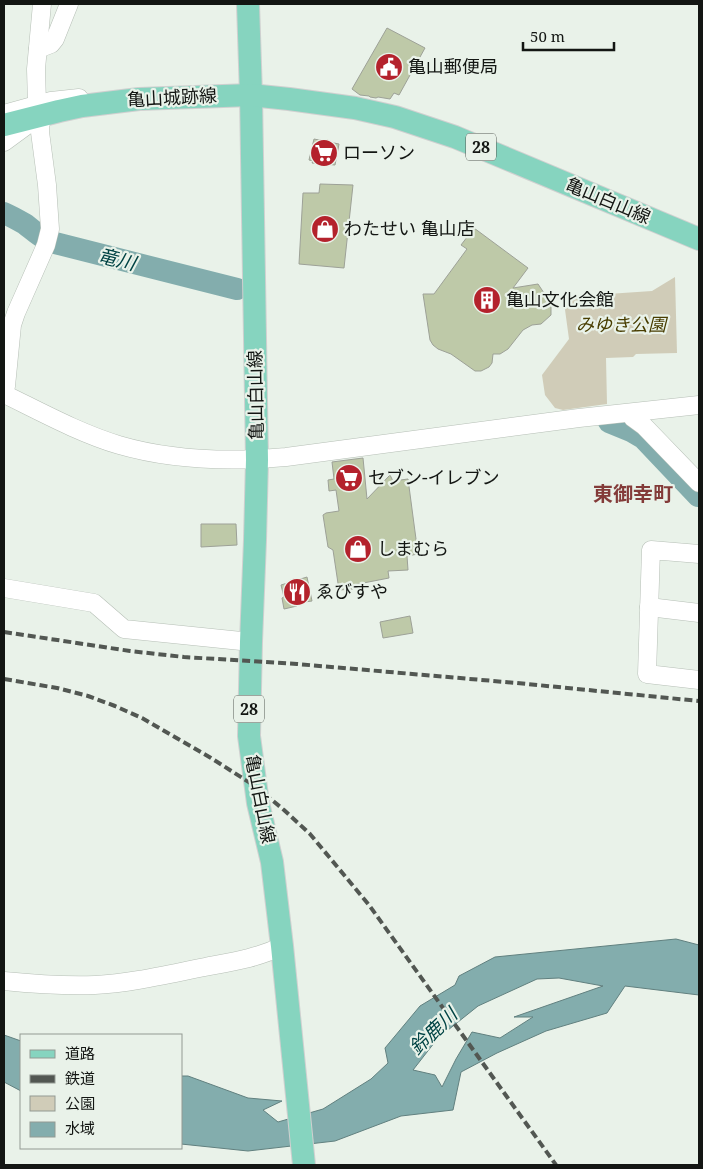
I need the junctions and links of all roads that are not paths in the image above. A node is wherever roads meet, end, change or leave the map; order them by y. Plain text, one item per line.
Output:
1 (42, 4) edge
2 (69, 4) edge
3 (248, 4) edge
4 (38, 49) junction
5 (251, 95) junction
6 (39, 110) junction
7 (4, 114) edge
8 (4, 125) edge
9 (4, 142) edge
10 (699, 239) edge
11 (4, 393) edge
12 (699, 406) edge
13 (630, 413) junction
14 (257, 460) junction
15 (699, 484) edge
16 (699, 554) edge
17 (4, 588) edge
18 (649, 607) junction
19 (699, 613) edge
20 (251, 642) junction
21 (699, 680) edge
22 (282, 951) junction
23 (4, 981) edge
24 (304, 1165) edge

1 - 4 street
2 - 4 street
3 - 5 main road
4 - 6 street
5 - 6 main road, 亀山城跡線
5 - 10 main road, 亀山白山線 / 28
5 - 14 main road, 亀山白山線 / 28
6 - 7 street
6 - 8 main road, 亀山城跡線
6 - 9 street
6 - 11 street
11 - 14 street
12 - 13 street
13 - 14 street
13 - 15 street
14 - 20 main road, 亀山白山線 / 28
16 - 18 street
17 - 20 street
18 - 19 street
18 - 21 street
20 - 22 main road, 亀山白山線 / 28
22 - 23 street
22 - 24 main road, 亀山白山線 / 28

